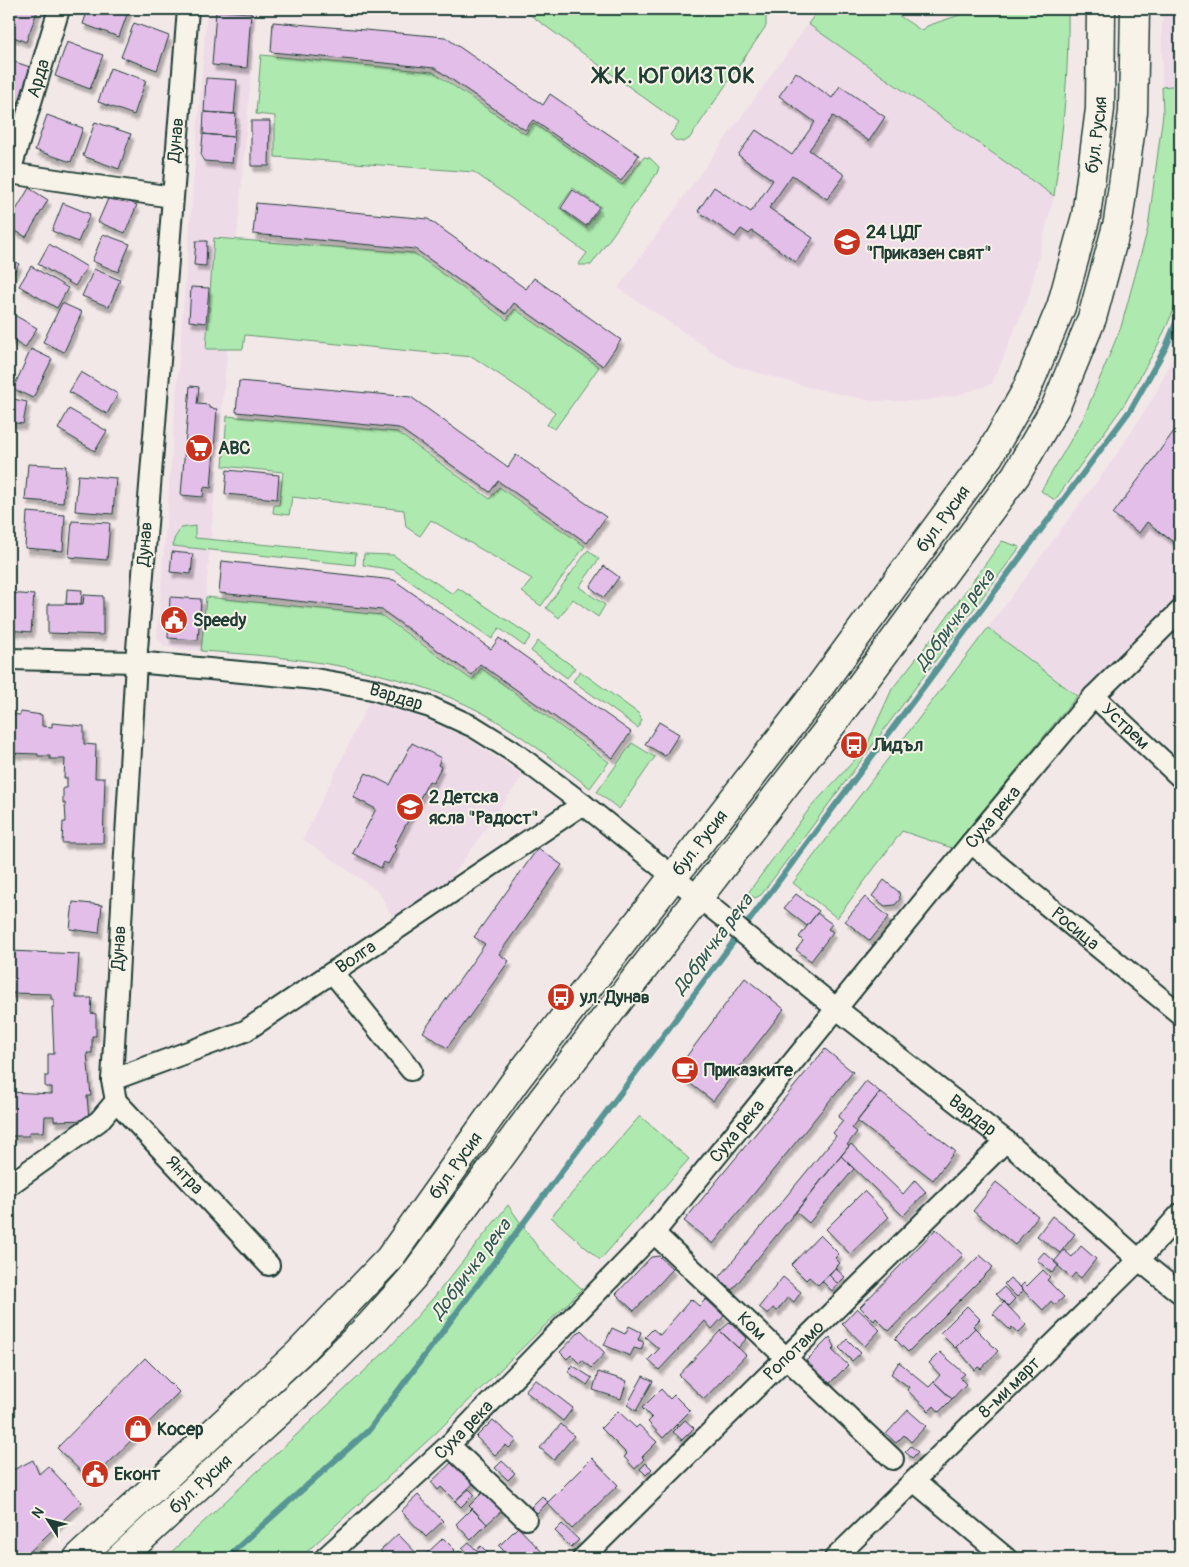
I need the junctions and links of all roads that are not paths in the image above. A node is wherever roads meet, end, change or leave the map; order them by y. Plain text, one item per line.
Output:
1 (59, 9) edge
2 (188, 9) edge
3 (1101, 9) edge
4 (1134, 9) edge
5 (9, 174) edge
6 (172, 197) junction
7 (1180, 611) edge
8 (9, 659) edge
9 (136, 662) junction
10 (1094, 696) junction
11 (1180, 777) edge
12 (584, 804) junction
13 (971, 843) junction
14 (673, 876) junction
15 (708, 905) junction
16 (333, 973) junction
17 (837, 1009) junction
18 (1180, 1014) edge
19 (411, 1070) dead end
20 (112, 1080) junction
21 (116, 1101) junction
22 (1006, 1142) junction
23 (9, 1185) edge
24 (1180, 1214) edge
25 (654, 1233) junction
26 (1139, 1260) junction
27 (268, 1265) dead end
28 (1180, 1293) edge
29 (785, 1357) junction
30 (449, 1444) junction
31 (893, 1459) dead end
32 (914, 1481) junction
33 (526, 1519) dead end
34 (78, 1558) edge
35 (120, 1558) edge
36 (325, 1558) edge
37 (583, 1558) edge
38 (835, 1558) edge
39 (1006, 1558) edge

1 - 5 street, Арда
2 - 6 street, Дунав
3 - 14 main road, бул. Русия
4 - 15 main road, бул. Русия
5 - 6 street
6 - 9 street, Дунав
7 - 10 street, Суха река
8 - 9 street, Вардар
9 - 12 street, Вардар
9 - 20 street, Дунав
10 - 11 street, Устрем
10 - 13 street, Суха река
12 - 14 street, Вардар
12 - 16 street, Волга
13 - 17 street, Суха река
13 - 18 street, Росица
14 - 15 street, Вардар
14 - 34 main road, бул. Русия
15 - 17 street, Вардар
15 - 35 main road, бул. Русия
16 - 19 street
16 - 20 street, Волга
17 - 22 street, Вардар
17 - 25 street, Суха река
20 - 21 street
21 - 23 street
21 - 27 street, Янтра
22 - 26 street, Вардар
22 - 29 street, Ропотамо
24 - 26 street, 8-ми март
25 - 29 street, Ком
25 - 30 street, Суха река
26 - 28 street, Вардар
26 - 32 street, 8-ми март
29 - 31 street, Ком
29 - 37 street, Ропотамо
30 - 33 street
30 - 36 street, Суха река
32 - 38 street, 8-ми март
32 - 39 street

